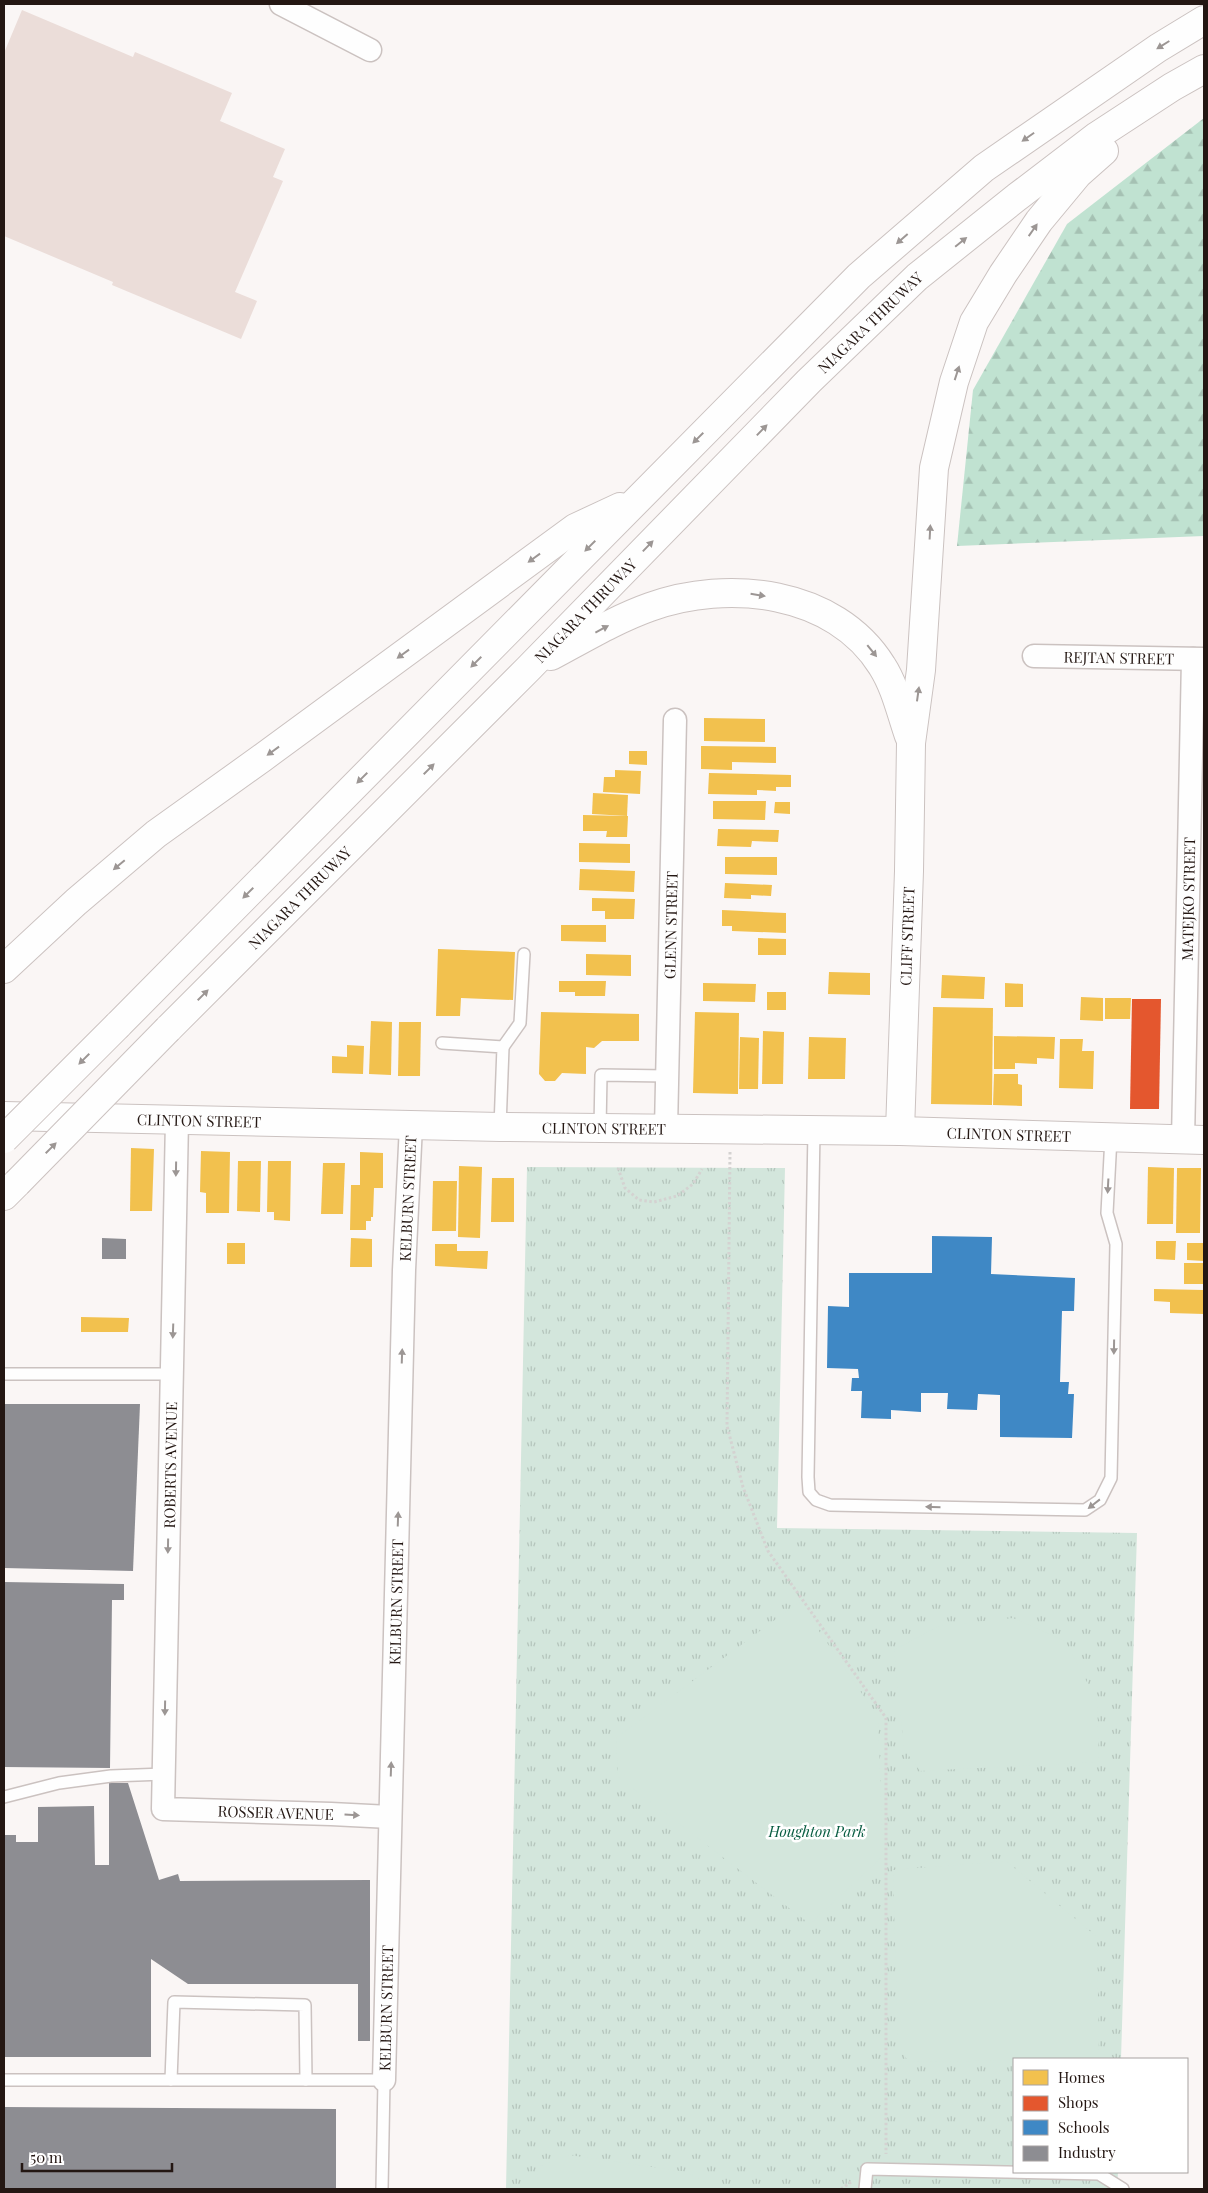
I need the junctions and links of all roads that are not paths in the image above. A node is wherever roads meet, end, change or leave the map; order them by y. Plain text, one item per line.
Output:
1 (281, 4) edge
2 (1204, 20) edge
3 (370, 50) dead end
4 (1204, 69) edge
5 (1172, 87) junction
6 (637, 499) junction
7 (1034, 656) dead end
8 (1198, 659) edge
9 (528, 669) junction
10 (675, 720) dead end
11 (911, 743) junction
12 (524, 954) dead end
13 (4, 969) edge
14 (442, 1043) dead end
15 (504, 1047) junction
16 (667, 1076) junction
17 (4, 1116) edge
18 (176, 1120) junction
19 (410, 1125) junction
20 (500, 1127) junction
21 (600, 1128) junction
22 (666, 1129) junction
23 (814, 1130) junction
24 (900, 1131) junction
25 (1111, 1137) junction
26 (4, 1139) edge
27 (1194, 1140) edge
28 (10, 1190) edge
29 (4, 1374) edge
30 (172, 1374) junction
31 (164, 1774) junction
32 (4, 1797) edge
33 (163, 1809) joint
34 (390, 1817) junction
35 (4, 2080) edge
36 (171, 2080) junction
37 (306, 2080) junction
38 (384, 2080) junction
39 (1013, 2172) edge
40 (1046, 2173) edge
41 (382, 2189) edge
42 (865, 2189) edge
43 (1122, 2189) edge

1 - 3 street
2 -> 6 main road
4 - 5 main road, NIAGARA THRUWAY
9 -> 5 main road, NIAGARA THRUWAY
11 -> 5 main road
6 -> 13 main road
6 -> 26 main road, bridge
7 - 8 street, REJTAN STREET
8 - 27 street, MATEJKO STREET
9 -> 11 main road
28 -> 9 main road, NIAGARA THRUWAY, bridge
10 - 16 street, GLENN STREET
11 - 24 main road, CLIFF STREET
12 - 15 lane
14 - 15 lane
15 - 20 lane
16 - 21 lane
16 - 22 street, GLENN STREET
17 - 18 main road, CLINTON STREET
18 - 19 main road, CLINTON STREET
18 -> 30 street, ROBERTS AVENUE
19 - 20 main road, CLINTON STREET
34 -> 19 street, KELBURN STREET
20 - 21 main road, CLINTON STREET
21 - 22 main road, CLINTON STREET
22 - 23 main road, CLINTON STREET
23 - 24 main road, CLINTON STREET
25 -> 23 lane
24 - 25 main road, CLINTON STREET
25 - 27 main road, CLINTON STREET
29 - 30 lane
30 -> 31 street, ROBERTS AVENUE
31 - 32 lane
31 - 33 street, ROBERTS AVENUE
33 -> 34 street, ROSSER AVENUE
34 - 38 street, KELBURN STREET
35 - 36 lane
36 - 37 lane
36 - 37 lane
37 - 38 lane
38 - 41 lane
39 - 42 lane
40 - 43 lane

